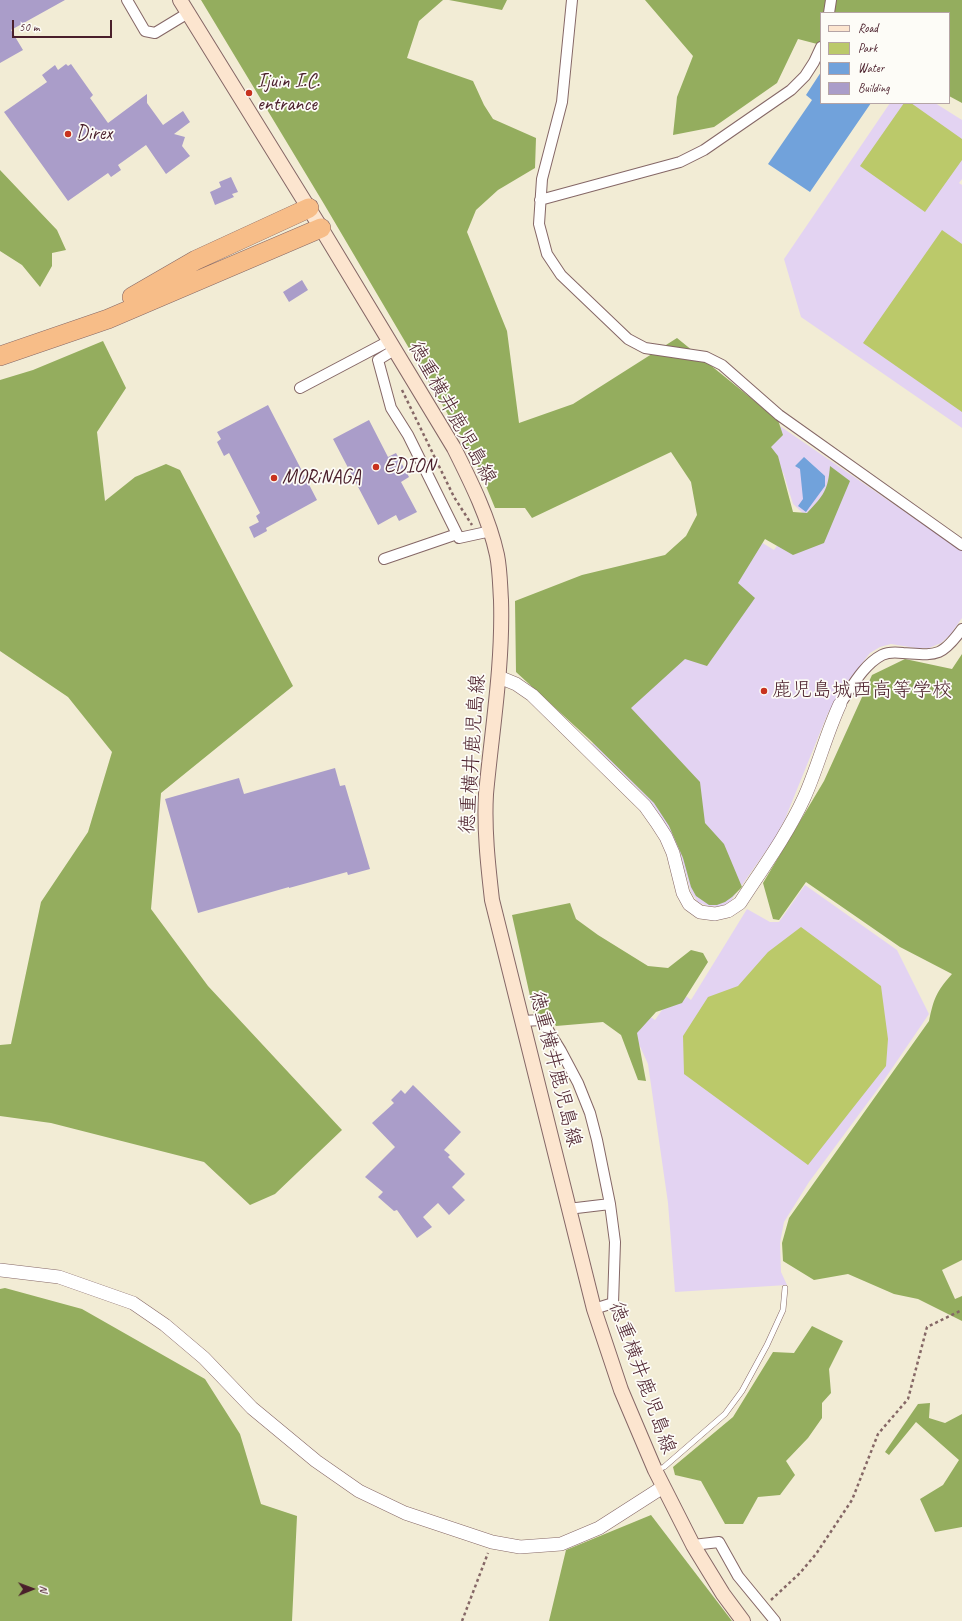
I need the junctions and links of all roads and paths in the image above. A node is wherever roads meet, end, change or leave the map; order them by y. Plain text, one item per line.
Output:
1 (127, 0) edge
2 (180, 0) edge
3 (572, 0) edge
4 (831, 0) edge
5 (829, 12) edge
6 (188, 13) junction
7 (820, 49) edge
8 (540, 200) junction
9 (309, 208) junction
10 (321, 228) junction
11 (86, 325) junction
12 (392, 345) junction
13 (0, 356) edge
14 (300, 388) dead end
15 (401, 389) dead end
16 (490, 531) junction
17 (457, 534) junction
18 (477, 534) junction
19 (962, 545) edge
20 (384, 559) dead end
21 (962, 629) edge
22 (499, 678) junction
23 (840, 704) joint
24 (522, 1021) junction
25 (610, 1204) junction
26 (568, 1209) junction
27 (0, 1270) edge
28 (785, 1288) dead end
29 (594, 1309) junction
30 (962, 1310) edge
31 (655, 1470) junction
32 (663, 1487) junction
33 (492, 1542) junction
34 (693, 1545) junction
35 (763, 1608) junction
36 (462, 1621) edge
37 (743, 1621) edge
38 (775, 1621) edge

1 - 6 street
2 - 6 main road, 徳重横井鹿児島線
3 - 8 street
4 - 5 street
6 - 9 main road, 徳重横井鹿児島線
7 - 8 street
8 - 19 street
9 - 10 main road, 徳重横井鹿児島線
9 - 11 highway
10 - 11 highway
10 - 12 main road, 徳重横井鹿児島線
11 - 13 highway
12 - 14 street
12 - 16 main road, 徳重横井鹿児島線
12 - 17 street
15 - 18 path
16 - 18 street
16 - 22 main road, 徳重横井鹿児島線
17 - 18 street
17 - 20 street
21 - 23 street
22 - 23 street
22 - 24 main road, 徳重横井鹿児島線
24 - 25 street
24 - 26 main road, 徳重横井鹿児島線
25 - 26 street
25 - 29 street
26 - 29 main road, 徳重横井鹿児島線
27 - 33 street
28 - 31 lane
29 - 31 main road, 徳重横井鹿児島線
30 - 35 path
31 - 32 main road, 徳重横井鹿児島線
32 - 33 street
32 - 34 main road, 徳重横井鹿児島線
33 - 36 path
34 - 35 street
34 - 37 main road, 徳重横井鹿児島線
35 - 38 street

